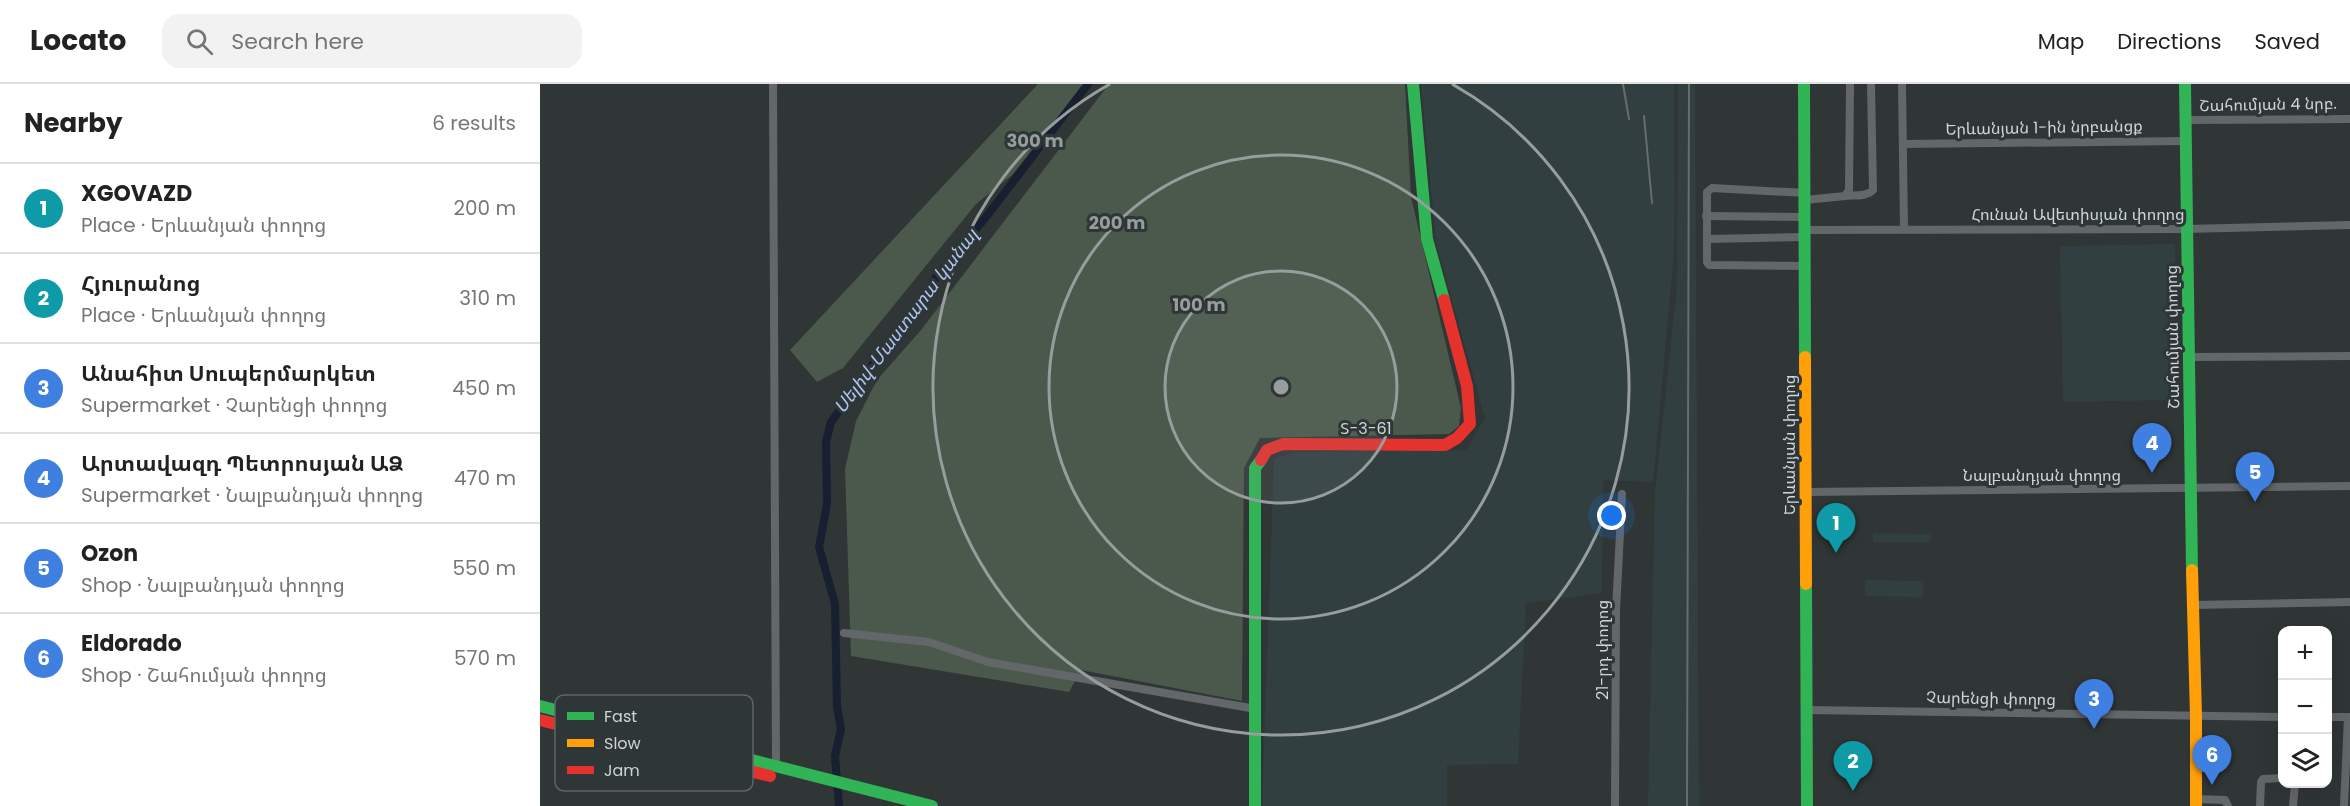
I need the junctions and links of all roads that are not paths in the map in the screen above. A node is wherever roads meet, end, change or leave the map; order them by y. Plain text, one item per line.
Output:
1 (772, 84) edge
2 (1413, 84) edge
3 (1804, 84) edge
4 (1850, 84) edge
5 (1871, 84) edge
6 (1902, 84) edge
7 (2186, 84) edge
8 (2350, 119) edge
9 (2186, 120) junction
10 (2186, 141) junction
11 (1903, 144) junction
12 (1805, 196) junction
13 (1845, 196) junction
14 (1706, 216) junction
15 (2350, 225) edge
16 (1805, 228) junction
17 (1904, 229) junction
18 (2187, 229) junction
19 (1707, 239) junction
20 (1805, 266) junction
21 (2350, 356) edge
22 (2189, 357) junction
23 (2350, 486) edge
24 (2190, 489) junction
25 (1806, 492) junction
26 (1622, 495) dead end
27 (2350, 602) edge
28 (2192, 605) junction
29 (844, 633) dead end
30 (540, 706) edge
31 (1256, 709) junction
32 (555, 710) edge
33 (1806, 710) junction
34 (2196, 716) junction
35 (2278, 717) edge
36 (2332, 717) edge
37 (2349, 717) edge
38 (540, 720) edge
39 (555, 723) edge
40 (753, 765) edge
41 (753, 766) edge
42 (776, 767) junction
43 (2278, 778) edge
44 (825, 784) junction
45 (2295, 788) edge
46 (855, 791) junction
47 (2196, 803) edge
48 (896, 806) edge
49 (932, 806) edge
50 (1255, 806) edge
51 (1614, 806) edge
52 (1807, 806) edge
53 (2228, 806) edge
54 (2260, 806) edge
55 (2293, 806) edge
56 (2344, 806) edge

1 - 42 street
2 - 31 main road, Տ-3-61 / Տ-3-61
3 - 12 main road, Երևանյան փողոց
4 - 13 street
5 - 13 street
6 - 11 street
7 - 9 main road, Շահումյան փողոց
8 - 9 street, Շահումյան 4 նրբ.
9 - 10 main road, Շահումյան փողոց
10 - 11 street, Երևանյան 1-ին նրբանցք
10 - 18 main road, Շահումյան փողոց
11 - 17 street
12 - 13 street
12 - 14 street
12 - 16 main road, Երևանյան փողոց
14 - 16 street
14 - 19 street
15 - 18 street, Հունան Ավետիսյան փողոց
16 - 17 street, Հունան Ավետիսյան փողոց
16 - 19 street
16 - 20 main road, Երևանյան փողոց
17 - 18 street, Հունան Ավետիսյան փողոց
18 - 22 main road, Շահումյան փողոց
19 - 20 street
20 - 25 main road, Երևանյան փողոց
21 - 22 street
22 - 24 main road, Շահումյան փողոց
23 - 24 street, Նալբանդյան փողոց
24 - 25 street, Նալբանդյան փողոց
24 - 28 main road, Շահումյան փողոց
25 - 33 main road, Երևանյան փողոց
26 - 51 street, 21-րդ փողոց
27 - 28 street
28 - 34 main road, Շահումյան փողոց
29 - 31 street
30 - 32 main road
31 - 50 main road, Տ-3-61 / Տ-3-61
33 - 34 street, Չարենցի փողոց
33 - 52 main road, Երևանյան փողոց
34 - 35 street, Չարենցի փողոց
34 - 47 main road, Շահումյան փողոց
36 - 37 street
37 - 56 street
38 - 39 main road
40 - 42 main road
41 - 44 main road
42 - 44 main road
43 - 54 street
44 - 46 main road
45 - 55 street
46 - 48 main road
46 - 49 main road
47 - 53 street

